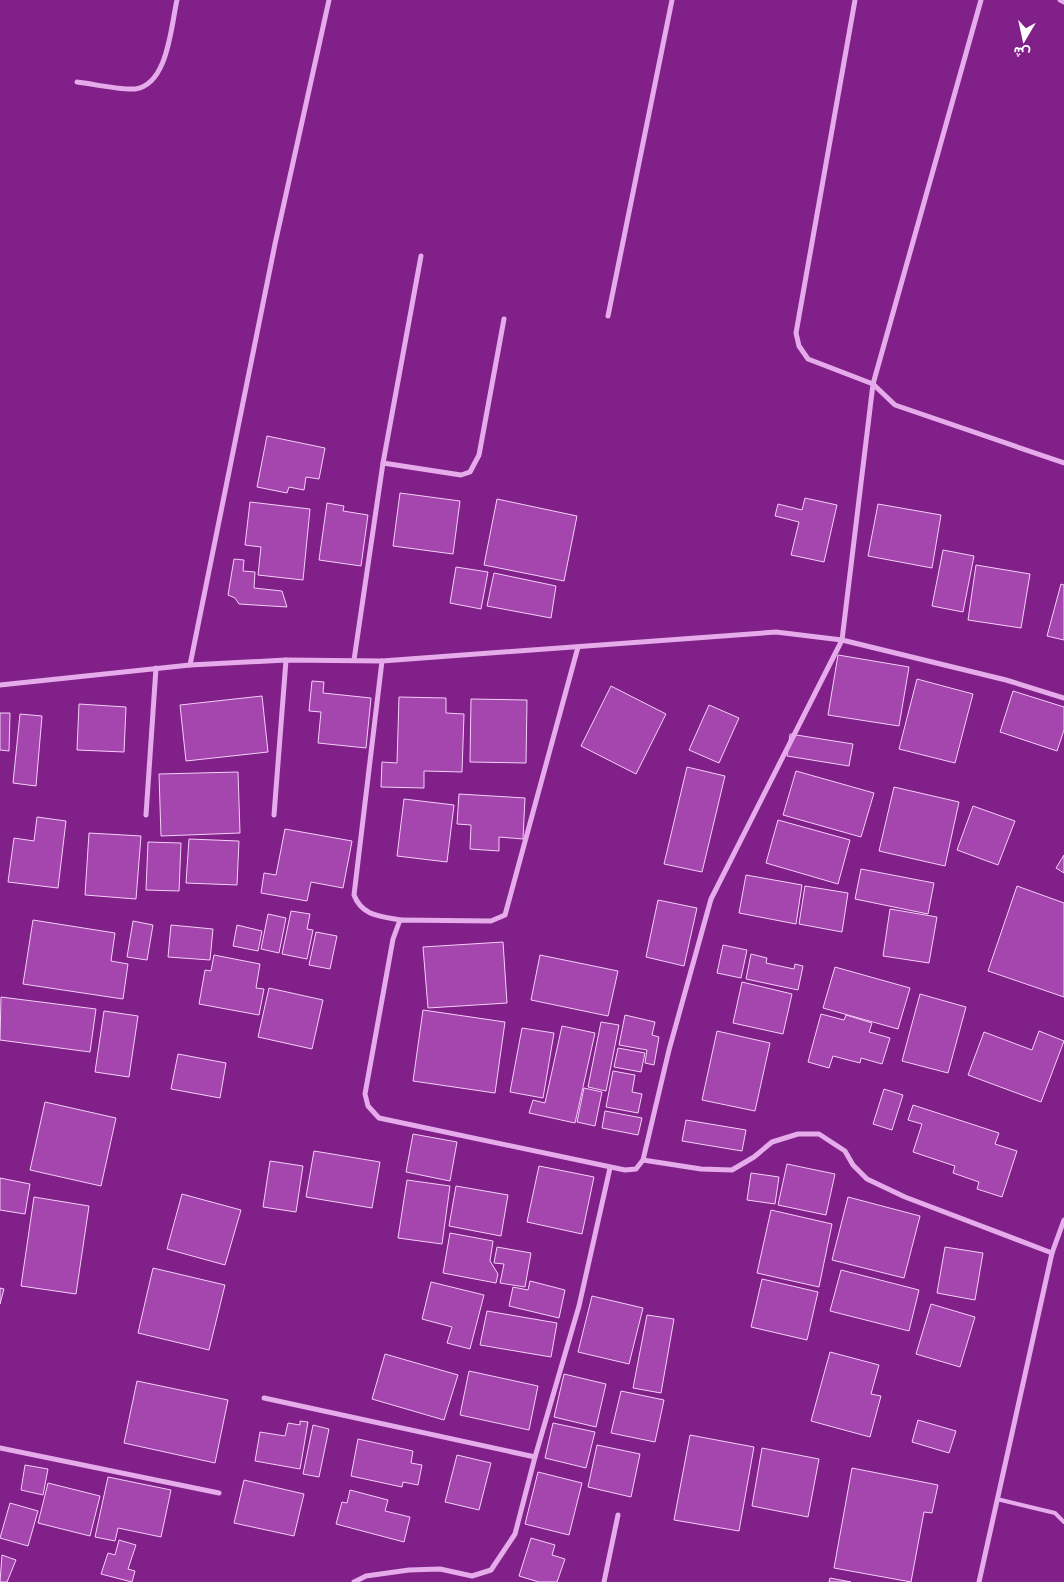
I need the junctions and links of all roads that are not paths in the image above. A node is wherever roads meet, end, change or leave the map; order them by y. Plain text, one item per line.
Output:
1 (177, 0) edge
2 (329, 0) edge
3 (672, 0) edge
4 (855, 0) edge
5 (981, 0) edge
6 (1060, 0) edge
7 (1064, 2) edge
8 (77, 82) dead end
9 (421, 256) dead end
10 (608, 316) dead end
11 (504, 319) dead end
12 (873, 384) junction
13 (383, 462) junction
14 (1064, 464) edge
15 (842, 640) junction
16 (578, 647) junction
17 (286, 660) junction
18 (354, 660) junction
19 (382, 661) junction
20 (190, 665) junction
21 (156, 668) junction
22 (0, 685) edge
23 (1064, 698) edge
24 (146, 815) dead end
25 (274, 815) dead end
26 (400, 920) junction
27 (643, 1160) junction
28 (610, 1168) junction
29 (1064, 1220) edge
30 (1052, 1253) junction
31 (264, 1398) dead end
32 (0, 1448) edge
33 (535, 1457) junction
34 (219, 1493) dead end
35 (997, 1499) junction
36 (618, 1515) dead end
37 (1064, 1522) edge
38 (354, 1582) edge
39 (604, 1582) edge
40 (979, 1582) edge

1 - 8 street
2 - 20 street
3 - 10 street
4 - 12 street
5 - 12 street
6 - 7 street
9 - 13 street
11 - 13 street
12 - 14 street
12 - 15 street
13 - 18 street
15 - 16 street
15 - 23 street
15 - 27 street
16 - 19 street
16 - 26 street
17 - 18 street
17 - 20 street
17 - 25 street
18 - 19 street
19 - 26 street
20 - 21 street
21 - 22 street
21 - 24 street
26 - 28 street
27 - 28 street
27 - 30 street
28 - 33 street
29 - 30 street
30 - 35 street
31 - 33 street
32 - 34 street
33 - 38 street
35 - 37 lane
35 - 40 street
36 - 39 street

